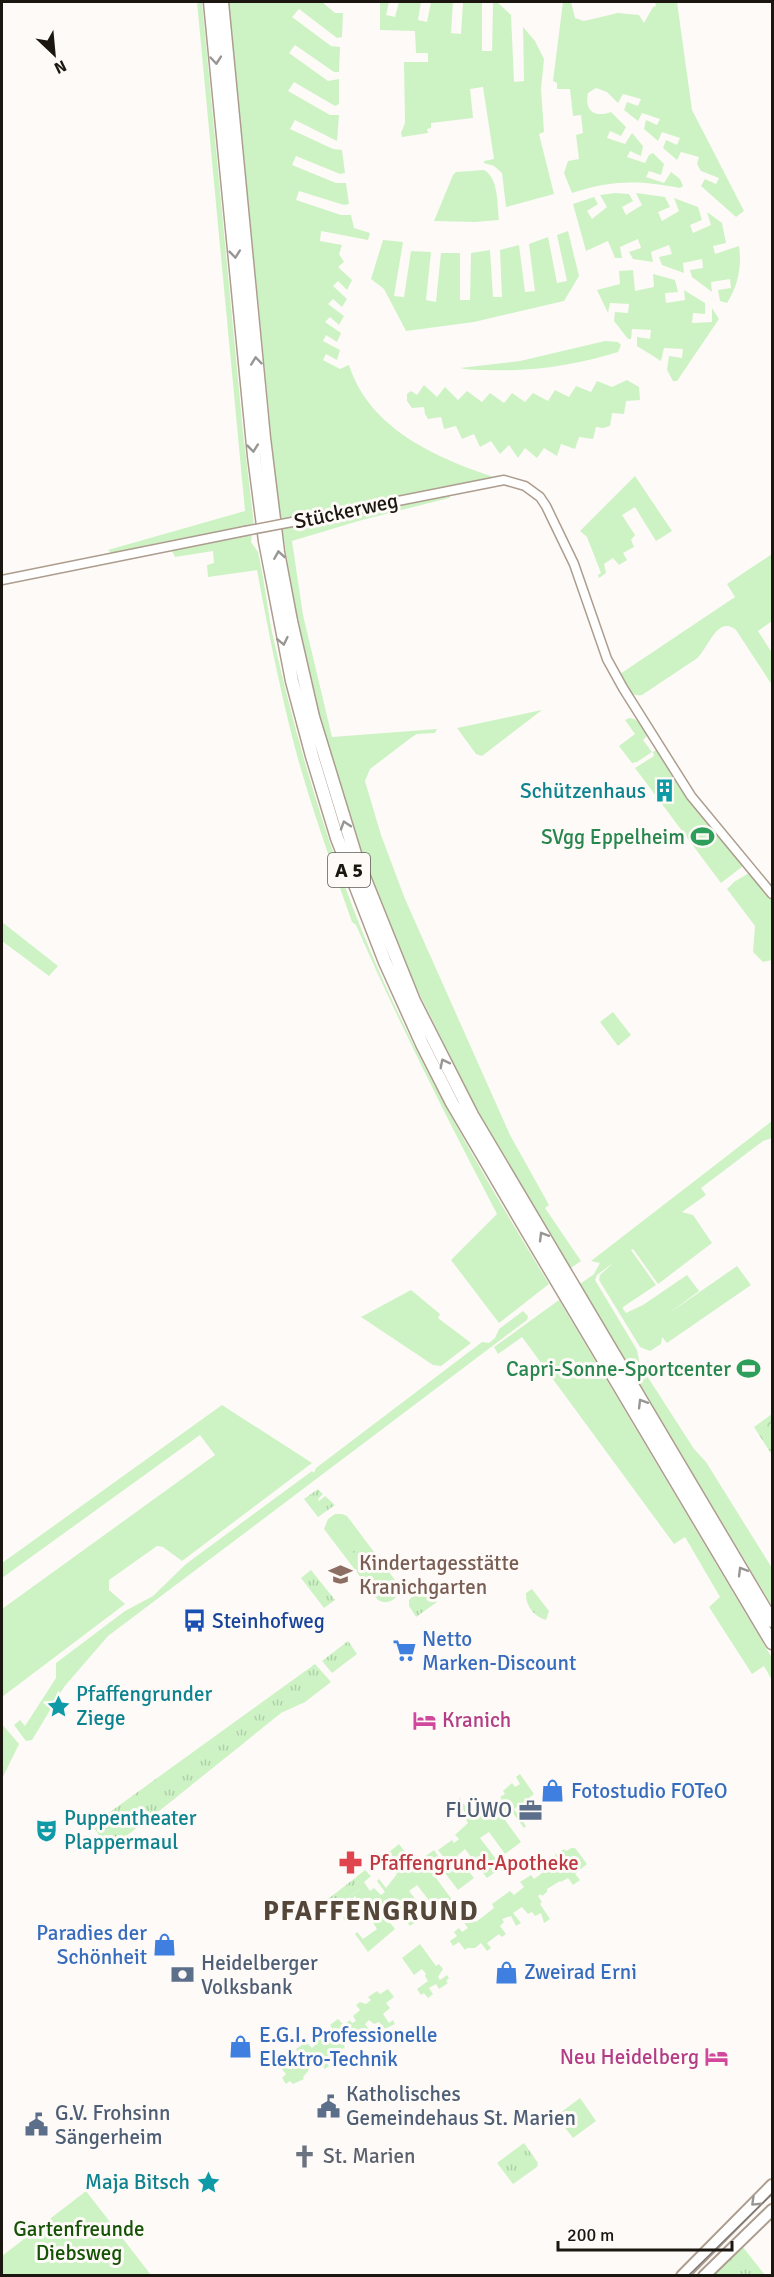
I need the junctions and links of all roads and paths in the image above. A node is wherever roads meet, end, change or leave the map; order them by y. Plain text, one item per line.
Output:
1 (210, 2) edge
2 (222, 2) edge
3 (2, 580) edge
4 (772, 894) edge
5 (772, 1621) edge
6 (772, 1643) edge
7 (772, 2185) edge
8 (772, 2210) edge
9 (682, 2276) edge
10 (704, 2276) edge

1 -> 6 highway, A 5
5 -> 2 highway, A 5
3 - 4 street, Stückerweg, bridge
7 -> 9 main road
8 - 10 main road

